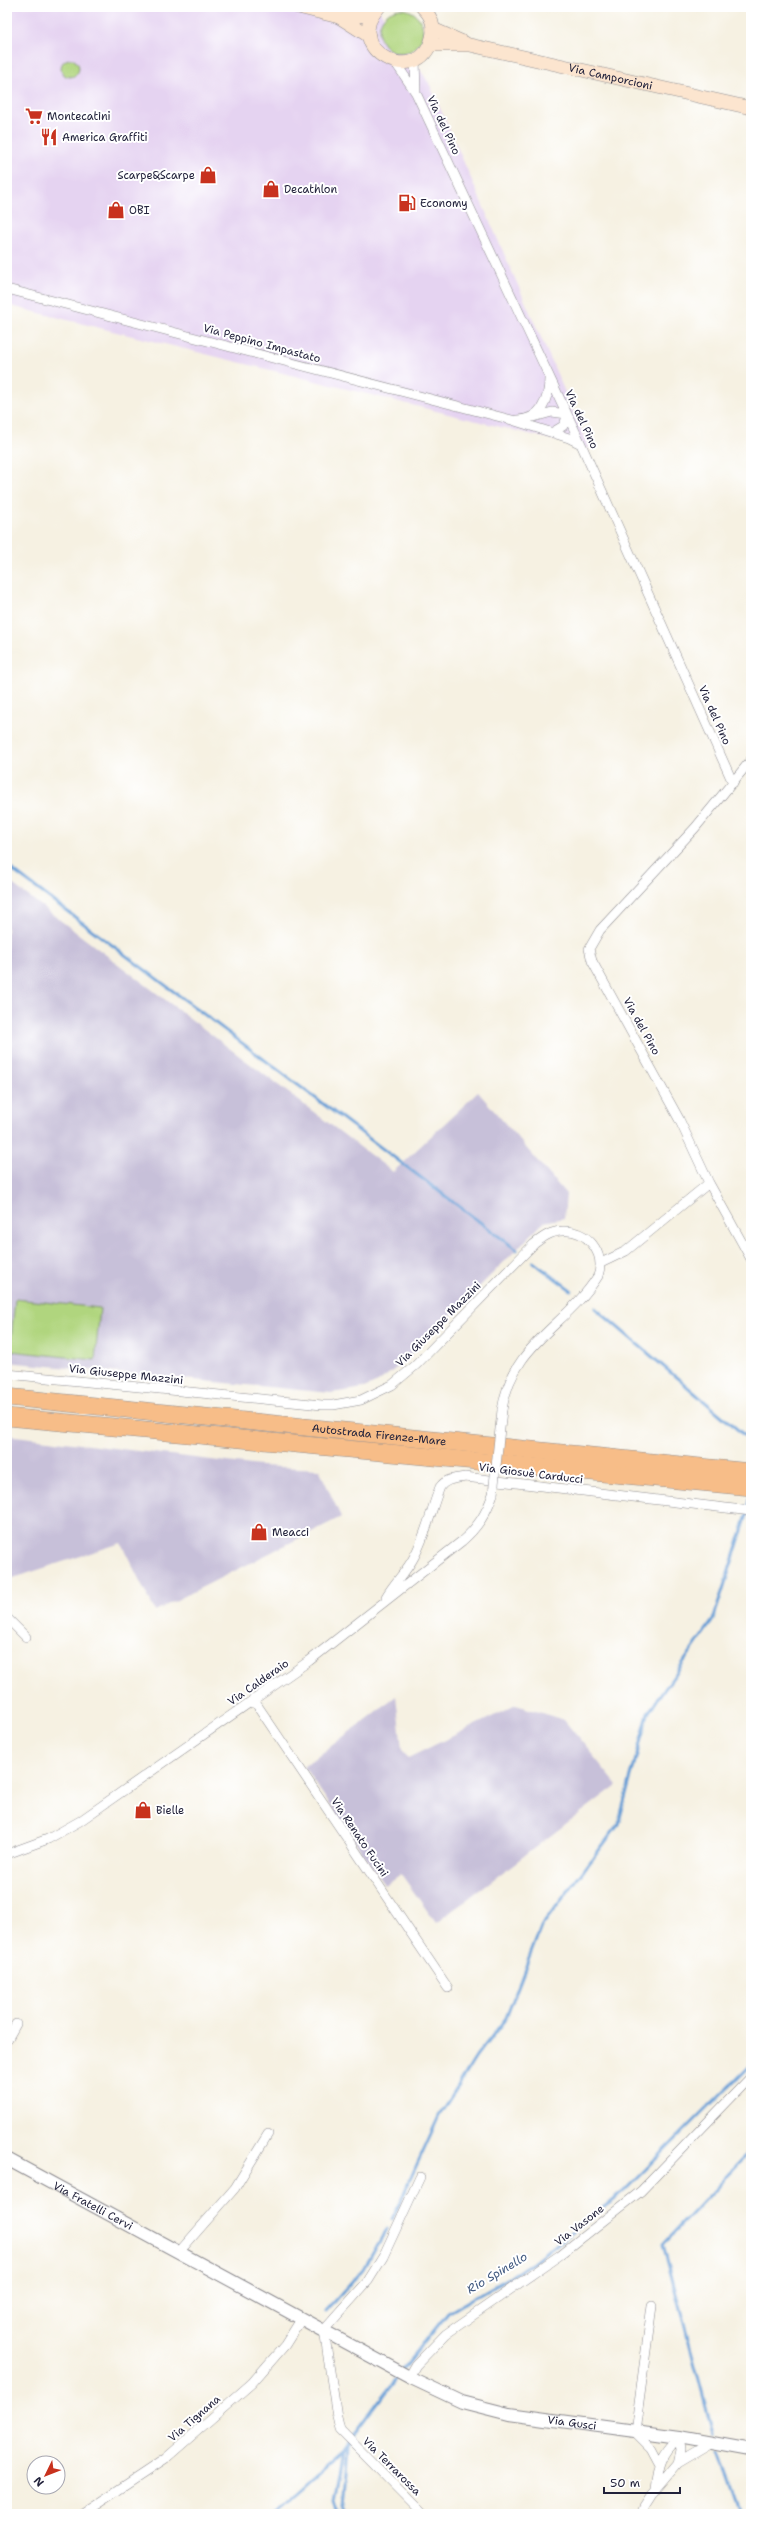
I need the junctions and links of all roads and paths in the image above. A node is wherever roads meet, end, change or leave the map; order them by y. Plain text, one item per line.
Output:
1 (298, 7) edge
2 (422, 7) edge
3 (376, 11) edge
4 (339, 17) junction
5 (433, 29) junction
6 (369, 36) junction
7 (430, 45) junction
8 (470, 46) junction
9 (415, 59) junction
10 (395, 62) junction
11 (416, 93) junction
12 (751, 108) edge
13 (7, 289) edge
14 (549, 378) junction
15 (567, 415) junction
16 (531, 418) junction
17 (512, 420) junction
18 (553, 432) junction
19 (581, 444) junction
20 (751, 760) edge
21 (733, 783) junction
22 (709, 1183) junction
23 (751, 1259) edge
24 (601, 1263) junction
25 (7, 1374) edge
26 (7, 1398) edge
27 (7, 1417) edge
28 (751, 1472) edge
29 (751, 1487) edge
30 (751, 1511) edge
31 (383, 1602) junction
32 (7, 1618) edge
33 (26, 1637) dead end
34 (253, 1700) junction
35 (7, 1854) edge
36 (448, 1988) dead end
37 (16, 2024) dead end
38 (7, 2040) edge
39 (751, 2077) edge
40 (268, 2134) dead end
41 (7, 2159) edge
42 (420, 2177) dead end
43 (179, 2252) junction
44 (652, 2306) dead end
45 (302, 2318) junction
46 (324, 2330) junction
47 (405, 2374) junction
48 (635, 2432) junction
49 (679, 2437) junction
50 (712, 2442) junction
51 (751, 2450) edge
52 (659, 2463) junction
53 (678, 2463) junction
54 (656, 2489) junction
55 (82, 2514) edge
56 (423, 2514) edge
57 (640, 2514) edge

1 - 4 main road
2 - 5 main road
3 - 4 main road
3 - 6 main road
4 - 6 main road
5 - 7 main road
5 - 8 main road
6 - 10 main road
7 - 8 main road
7 - 9 main road
8 - 12 main road, Via Camporcioni
9 - 10 main road
9 - 11 street, Via del Pino
10 - 11 street, Via del Pino
11 - 14 street, Via del Pino
13 - 17 street, Via Peppino Impastato
14 - 15 street, Via del Pino
14 - 16 street
15 - 16 street
15 - 18 street
15 - 19 street, Via del Pino
16 - 17 street
17 - 18 street, Via Peppino Impastato
18 - 19 street, Via Peppino Impastato
19 - 21 street, Via del Pino
20 - 21 street
21 - 22 street, Via del Pino
22 - 23 street
22 - 24 street
24 - 25 street, Via Giuseppe Mazzini
24 - 31 street, Via Calderaio, bridge
26 - 28 highway, Autostrada Firenze-Mare
27 - 29 highway, Autostrada Firenze-Mare
30 - 31 street, Via Giosuè Carducci
31 - 34 street, Via Calderaio
32 - 33 street
34 - 35 street, Via Calderaio
34 - 36 street, Via Renato Fucini
37 - 38 street
39 - 47 street, Via Vasone
40 - 43 street
41 - 43 street, Via Fratelli Cervi
42 - 46 street
43 - 45 street, Via Fratelli Cervi
44 - 48 street
45 - 46 street, Via Fratelli Cervi
45 - 55 street, Via Tignana
46 - 47 street, Via Fratelli Cervi
46 - 56 street, Via Terrarossa
47 - 48 street, Via Gusci
48 - 49 street, Via Gusci
48 - 52 street
49 - 50 street, Via Gusci
49 - 52 street
49 - 53 street
50 - 51 street, Via Gusci
50 - 53 street
52 - 54 street
53 - 54 street
54 - 57 street

